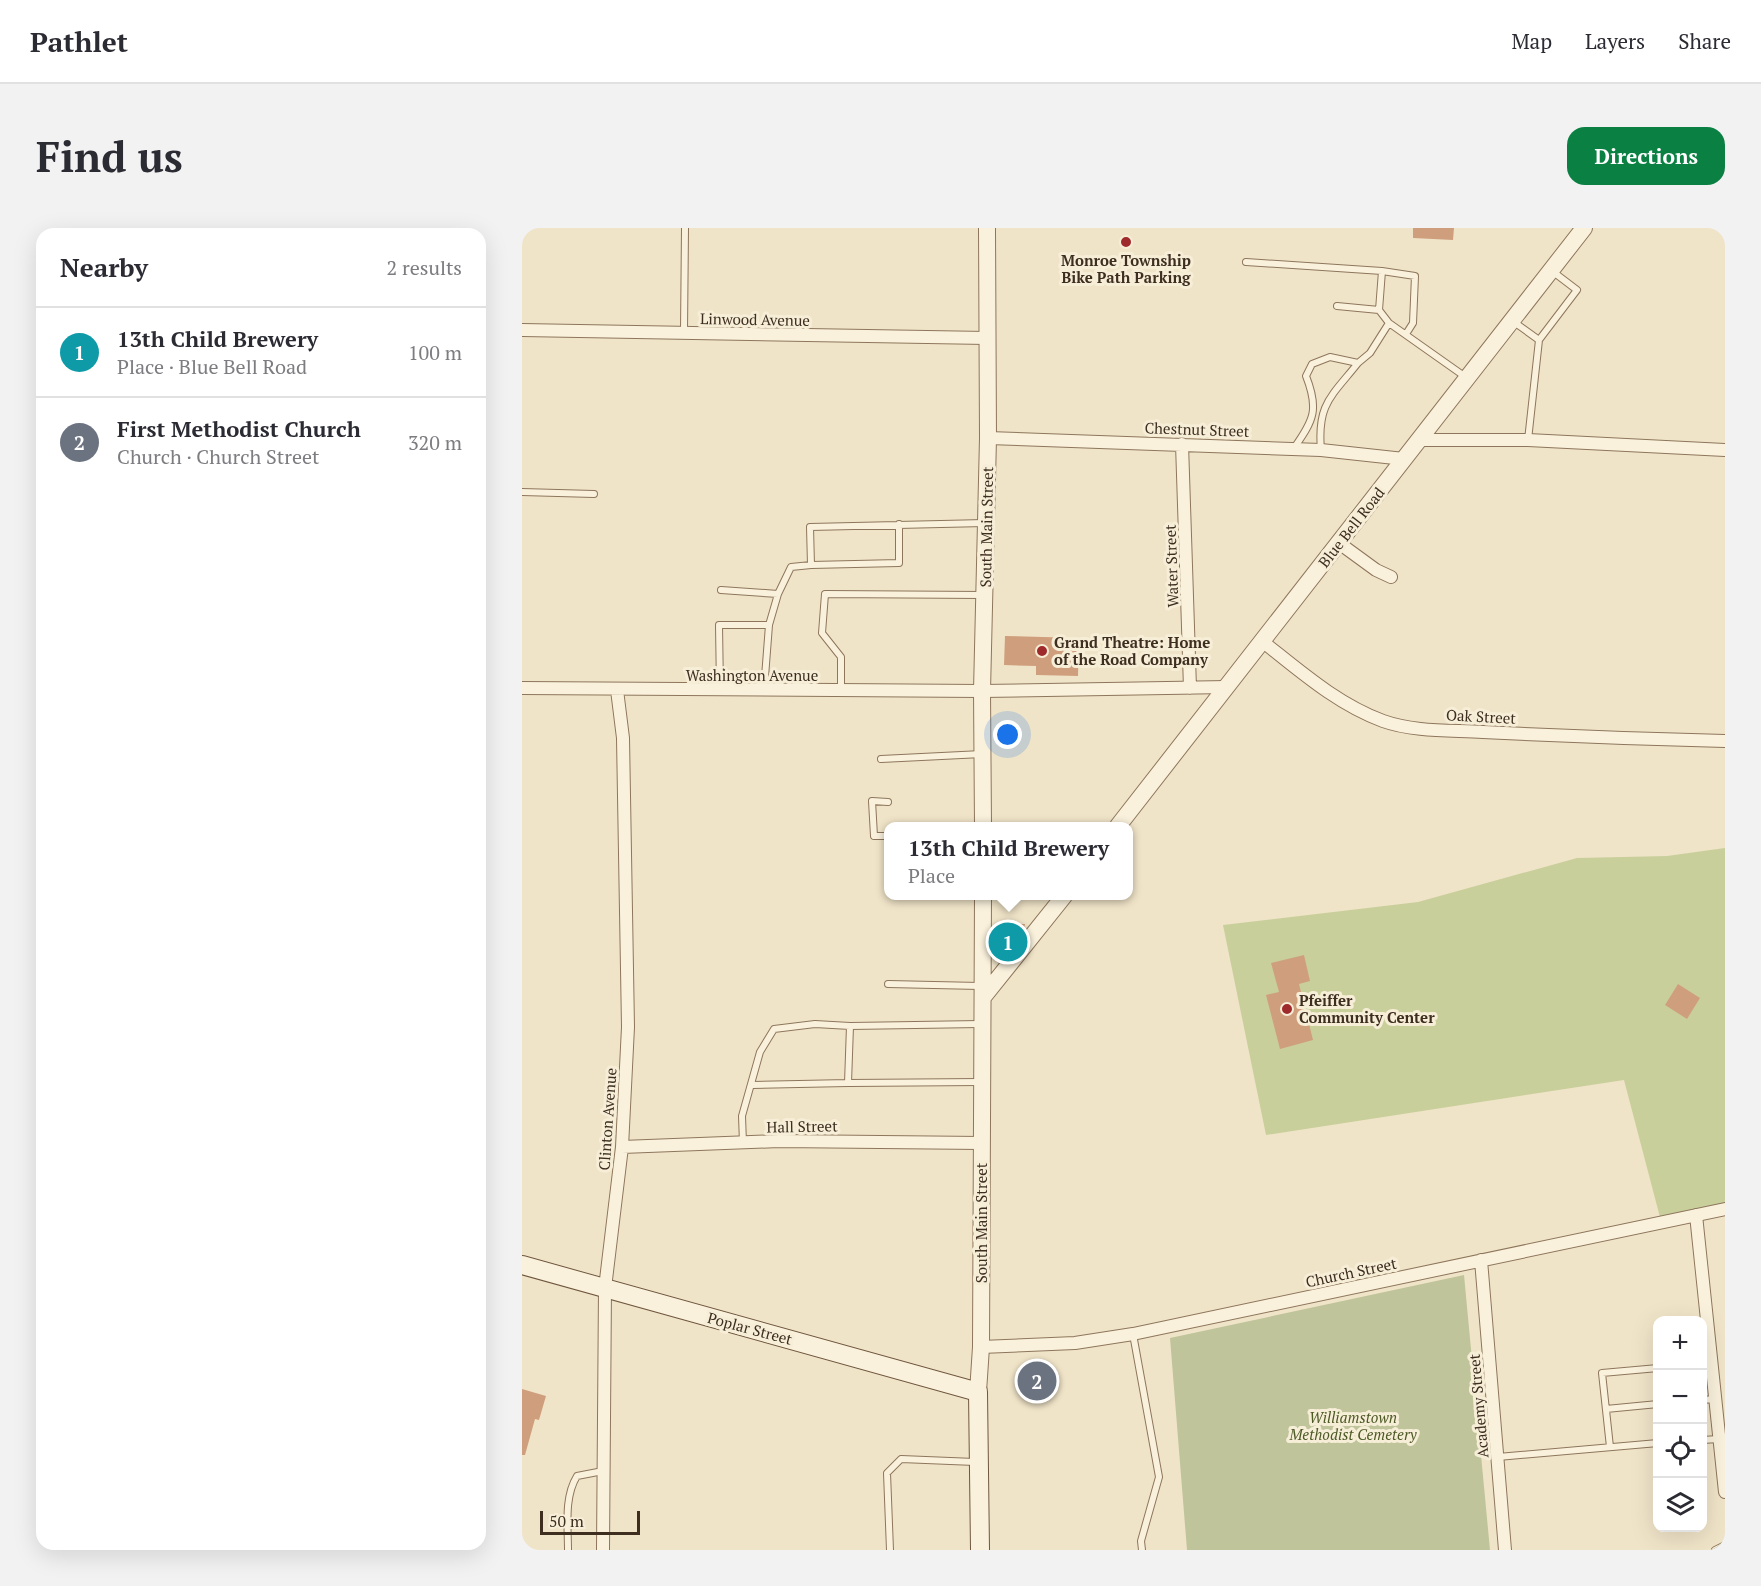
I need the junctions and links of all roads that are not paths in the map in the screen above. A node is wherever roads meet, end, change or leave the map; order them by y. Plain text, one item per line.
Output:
1 (685, 228) edge
2 (987, 228) edge
3 (1584, 228) edge
4 (1246, 262) dead end
5 (1551, 270) junction
6 (1383, 271) junction
7 (1337, 306) dead end
8 (1379, 310) junction
9 (1512, 321) junction
10 (1389, 323) junction
11 (522, 330) edge
12 (684, 333) junction
13 (1406, 334) junction
14 (987, 338) junction
15 (1539, 340) junction
16 (1358, 363) junction
17 (1467, 378) junction
18 (988, 438) junction
19 (1420, 440) junction
20 (1528, 440) junction
21 (1182, 444) junction
22 (1293, 448) junction
23 (1321, 450) junction
24 (1725, 450) edge
25 (1404, 459) junction
26 (522, 492) edge
27 (594, 494) dead end
28 (986, 523) junction
29 (899, 524) junction
30 (1339, 543) junction
31 (811, 565) junction
32 (1391, 577) dead end
33 (721, 590) dead end
34 (778, 594) junction
35 (984, 595) junction
36 (769, 625) junction
37 (1262, 641) junction
38 (1227, 687) junction
39 (522, 688) edge
40 (1190, 688) junction
41 (617, 690) junction
42 (720, 690) junction
43 (764, 690) junction
44 (841, 691) junction
45 (982, 691) junction
46 (1725, 741) edge
47 (982, 754) junction
48 (881, 759) dead end
49 (888, 802) dead end
50 (983, 822) edge
51 (1121, 822) edge
52 (884, 836) edge
53 (983, 900) edge
54 (1061, 900) edge
55 (888, 984) dead end
56 (984, 991) junction
57 (984, 1023) junction
58 (850, 1026) junction
59 (983, 1082) junction
60 (848, 1083) junction
61 (752, 1085) junction
62 (743, 1143) junction
63 (982, 1143) junction
64 (622, 1147) junction
65 (1725, 1209) edge
66 (1696, 1215) junction
67 (1480, 1260) junction
68 (522, 1265) edge
69 (605, 1288) junction
70 (1704, 1316) edge
71 (1133, 1334) junction
72 (981, 1347) junction
73 (1707, 1363) edge
74 (1653, 1368) edge
75 (978, 1392) junction
76 (1709, 1399) edge
77 (1653, 1404) edge
78 (1606, 1409) junction
79 (1719, 1439) junction
80 (1707, 1440) edge
81 (1653, 1443) edge
82 (1610, 1447) junction
83 (1497, 1457) junction
84 (979, 1462) junction
85 (603, 1471) junction
86 (1725, 1492) edge
87 (1725, 1545) edge
88 (568, 1550) edge
89 (603, 1550) edge
90 (890, 1550) edge
91 (980, 1550) edge
92 (1142, 1550) edge
93 (1505, 1550) edge
94 (1715, 1550) edge

1 - 12 lane
2 - 14 street, South Main Street
3 - 5 street, Blue Bell Road
4 - 6 lane
5 - 9 street, Blue Bell Road
5 - 15 lane
6 - 8 lane
6 - 13 lane
7 - 8 lane
8 - 10 lane
9 - 15 lane
9 - 17 street, Blue Bell Road
10 - 13 lane
10 - 16 lane
11 - 12 street, Linwood Avenue
12 - 14 street, Linwood Avenue
13 - 17 lane
14 - 18 street, South Main Street
15 - 20 lane
16 - 22 lane
16 - 23 lane
17 - 19 street, Blue Bell Road
18 - 21 street, Chestnut Street
18 - 28 street, South Main Street
19 - 20 street
19 - 25 street, Blue Bell Road
20 - 24 street
21 - 22 street, Chestnut Street
21 - 40 street, Water Street
22 - 23 street, Chestnut Street
23 - 25 street, Chestnut Street
25 - 30 street, Blue Bell Road
26 - 27 lane
28 - 29 lane
28 - 35 street, South Main Street
29 - 31 lane
29 - 31 lane
30 - 32 street
30 - 37 street, Blue Bell Road
31 - 34 lane
33 - 34 lane
34 - 36 lane
35 - 44 lane
35 - 45 street, South Main Street
36 - 42 lane
36 - 43 lane
37 - 38 street, Blue Bell Road
37 - 46 street, Oak Street
38 - 40 street, Washington Avenue
38 - 51 street, Blue Bell Road
39 - 41 street, Washington Avenue
40 - 45 street, Washington Avenue
41 - 42 street, Washington Avenue
41 - 64 street, Clinton Avenue
42 - 43 street, Washington Avenue
43 - 44 street, Washington Avenue
44 - 45 street, Washington Avenue
45 - 47 street, South Main Street
47 - 48 lane
47 - 50 street, South Main Street
49 - 52 lane
53 - 56 street, South Main Street
54 - 56 street
55 - 56 lane
56 - 57 street, South Main Street
57 - 58 lane
57 - 59 street, South Main Street
58 - 60 lane
58 - 61 lane
59 - 60 lane
59 - 63 street, South Main Street
60 - 61 lane
61 - 62 lane
62 - 63 street, Hall Street
62 - 64 street, Hall Street
63 - 72 street, South Main Street
64 - 69 street, Clinton Avenue
65 - 66 street, Church Street
66 - 67 street, Church Street
66 - 70 street
67 - 71 street, Church Street
67 - 83 street, Academy Street
68 - 69 main road, Poplar Street
69 - 75 main road, Poplar Street
69 - 85 street, Clinton Avenue
71 - 72 street, Church Street
71 - 92 lane
72 - 75 street, South Main Street
73 - 76 street
74 - 78 lane
75 - 84 main road, South Main Street
76 - 79 street
77 - 78 lane
78 - 82 lane
79 - 80 lane
79 - 86 street
81 - 82 lane
82 - 83 lane
83 - 93 street, Academy Street
84 - 90 lane
84 - 91 main road, South Main Street
85 - 88 lane
85 - 89 street, Clinton Avenue
87 - 94 lane

